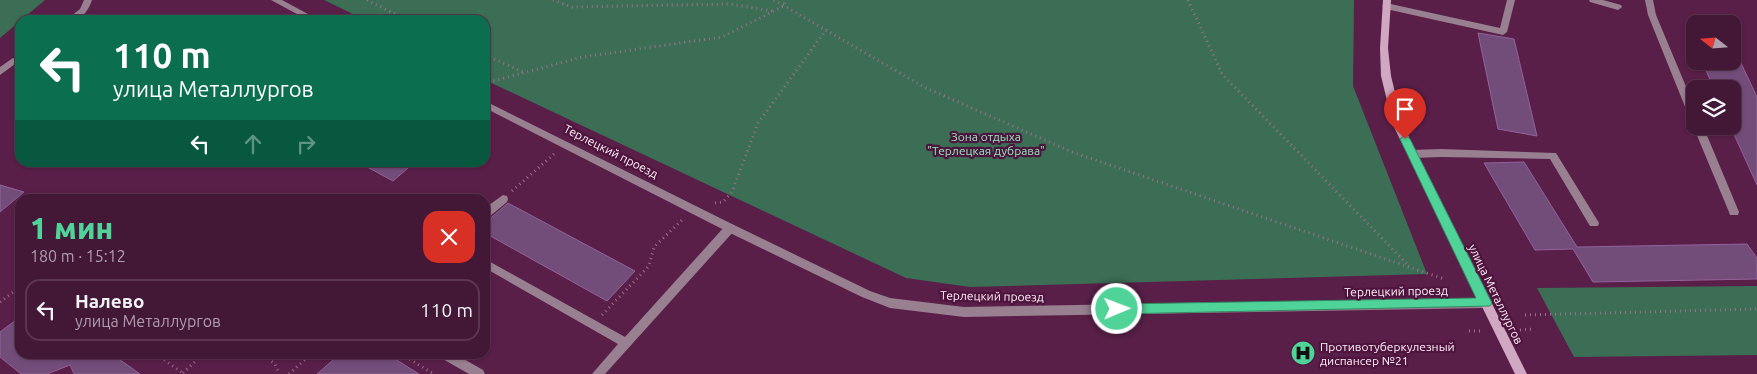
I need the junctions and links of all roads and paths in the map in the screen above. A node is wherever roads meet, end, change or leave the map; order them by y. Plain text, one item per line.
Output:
1 (88, 0) edge
2 (275, 0) edge
3 (367, 0) edge
4 (553, 0) edge
5 (774, 0) edge
6 (785, 0) edge
7 (1188, 0) edge
8 (1511, 0) edge
9 (1593, 0) edge
10 (1649, 0) edge
11 (1386, 3) edge
12 (784, 6) junction
13 (1618, 7) dead end
14 (774, 11) junction
15 (77, 15) edge
16 (305, 15) edge
17 (397, 15) edge
18 (826, 30) junction
19 (490, 57) edge
20 (15, 62) edge
21 (0, 72) edge
22 (524, 73) junction
23 (490, 82) edge
24 (1686, 97) edge
25 (490, 106) edge
26 (1702, 135) edge
27 (566, 143) junction
28 (1412, 154) junction
29 (503, 199) joint
30 (712, 201) dead end
31 (490, 210) edge
32 (1734, 212) dead end
33 (683, 220) dead end
34 (1594, 223) dead end
35 (730, 228) junction
36 (490, 266) edge
37 (1410, 267) junction
38 (1444, 279) dead end
39 (15, 292) edge
40 (0, 302) edge
41 (1485, 303) junction
42 (1757, 310) edge
43 (1525, 315) dead end
44 (592, 324) junction
45 (1533, 329) dead end
46 (1520, 330) dead end
47 (1469, 331) dead end
48 (1480, 331) dead end
49 (626, 344) junction
50 (163, 359) edge
51 (198, 359) edge
52 (270, 359) edge
53 (306, 359) edge
54 (409, 359) edge
55 (454, 359) edge
56 (184, 374) edge
57 (280, 374) edge
58 (289, 374) edge
59 (434, 374) edge
60 (479, 374) edge
61 (598, 374) edge
62 (1521, 374) edge

1 - 15 street
2 - 16 street
3 - 17 path
4 - 14 path
5 - 12 path
6 - 12 path
7 - 37 path
8 - 11 street
9 - 13 street
10 - 24 street
11 - 28 street, улица Металлургов
12 - 14 path
12 - 18 path
14 - 22 path
18 - 30 path
18 - 37 path
19 - 22 path
20 - 21 street
22 - 23 path
25 - 27 street, Терлецкий проезд
26 - 32 street
27 - 29 path
27 - 35 street, Терлецкий проезд
28 - 34 street
28 - 41 street, улица Металлургов
29 - 31 street
33 - 44 path
35 - 41 street, Терлецкий проезд
35 - 49 street
36 - 44 street
37 - 38 path
39 - 40 path
41 - 62 street, улица Металлургов
42 - 43 path
44 - 49 street
45 - 46 path
47 - 48 path
49 - 61 street
50 - 56 path
51 - 56 path
52 - 57 path
53 - 58 path
54 - 59 path
55 - 60 street

